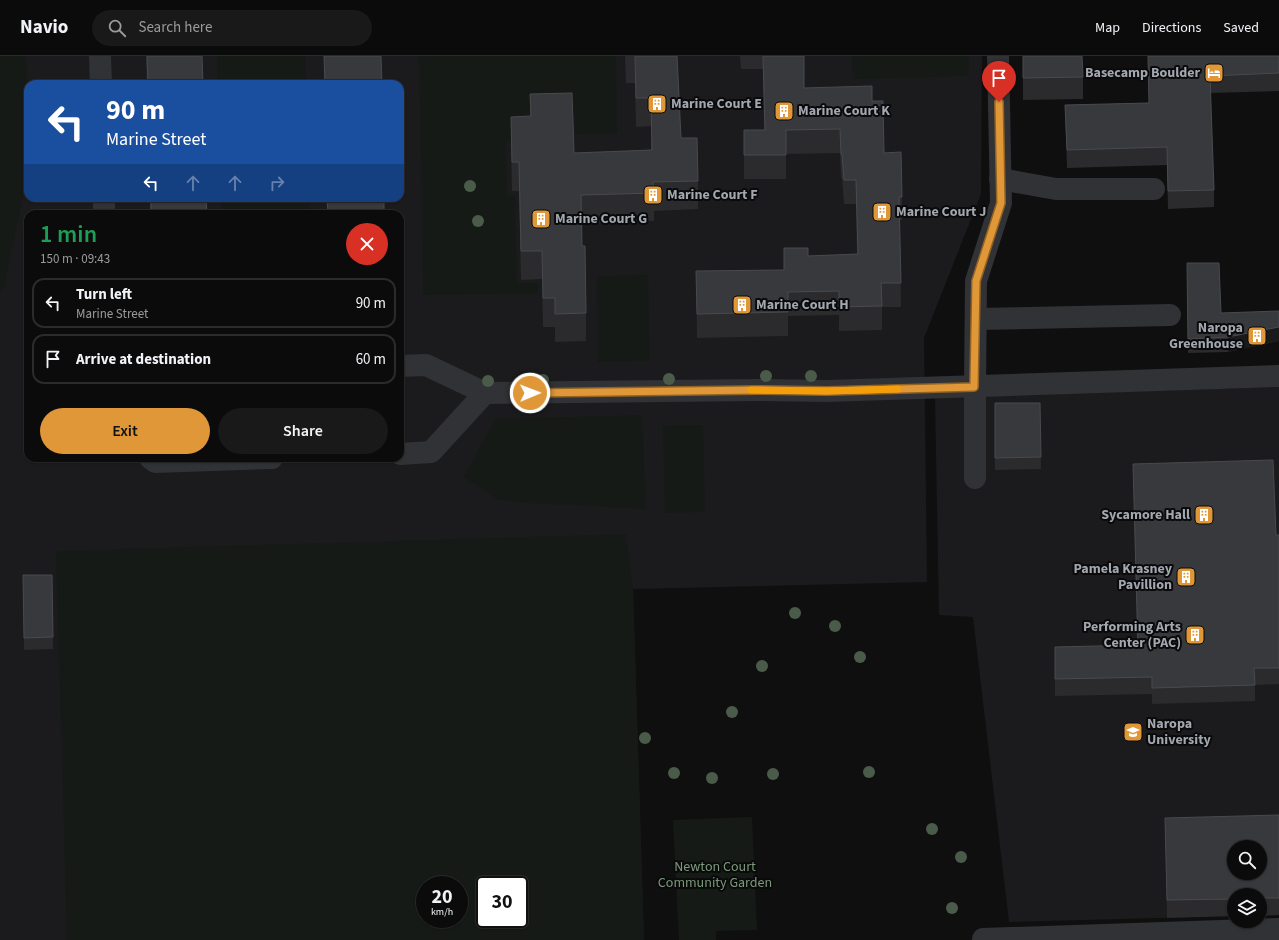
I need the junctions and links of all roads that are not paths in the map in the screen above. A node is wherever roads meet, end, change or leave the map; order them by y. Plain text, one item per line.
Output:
1 (100, 56) edge
2 (998, 56) edge
3 (101, 80) edge
4 (1000, 178) junction
5 (1154, 189) dead end
6 (1170, 315) dead end
7 (976, 319) junction
8 (404, 366) edge
9 (1279, 376) edge
10 (974, 387) junction
11 (485, 394) junction
12 (404, 454) edge
13 (975, 478) dead end
14 (1279, 929) edge
15 (983, 939) edge

1 - 3 street
2 - 4 street
4 - 5 street
4 - 7 street
6 - 7 street
7 - 10 street
8 - 11 street
9 - 10 street
10 - 11 street
10 - 13 street
11 - 12 street
14 - 15 street

